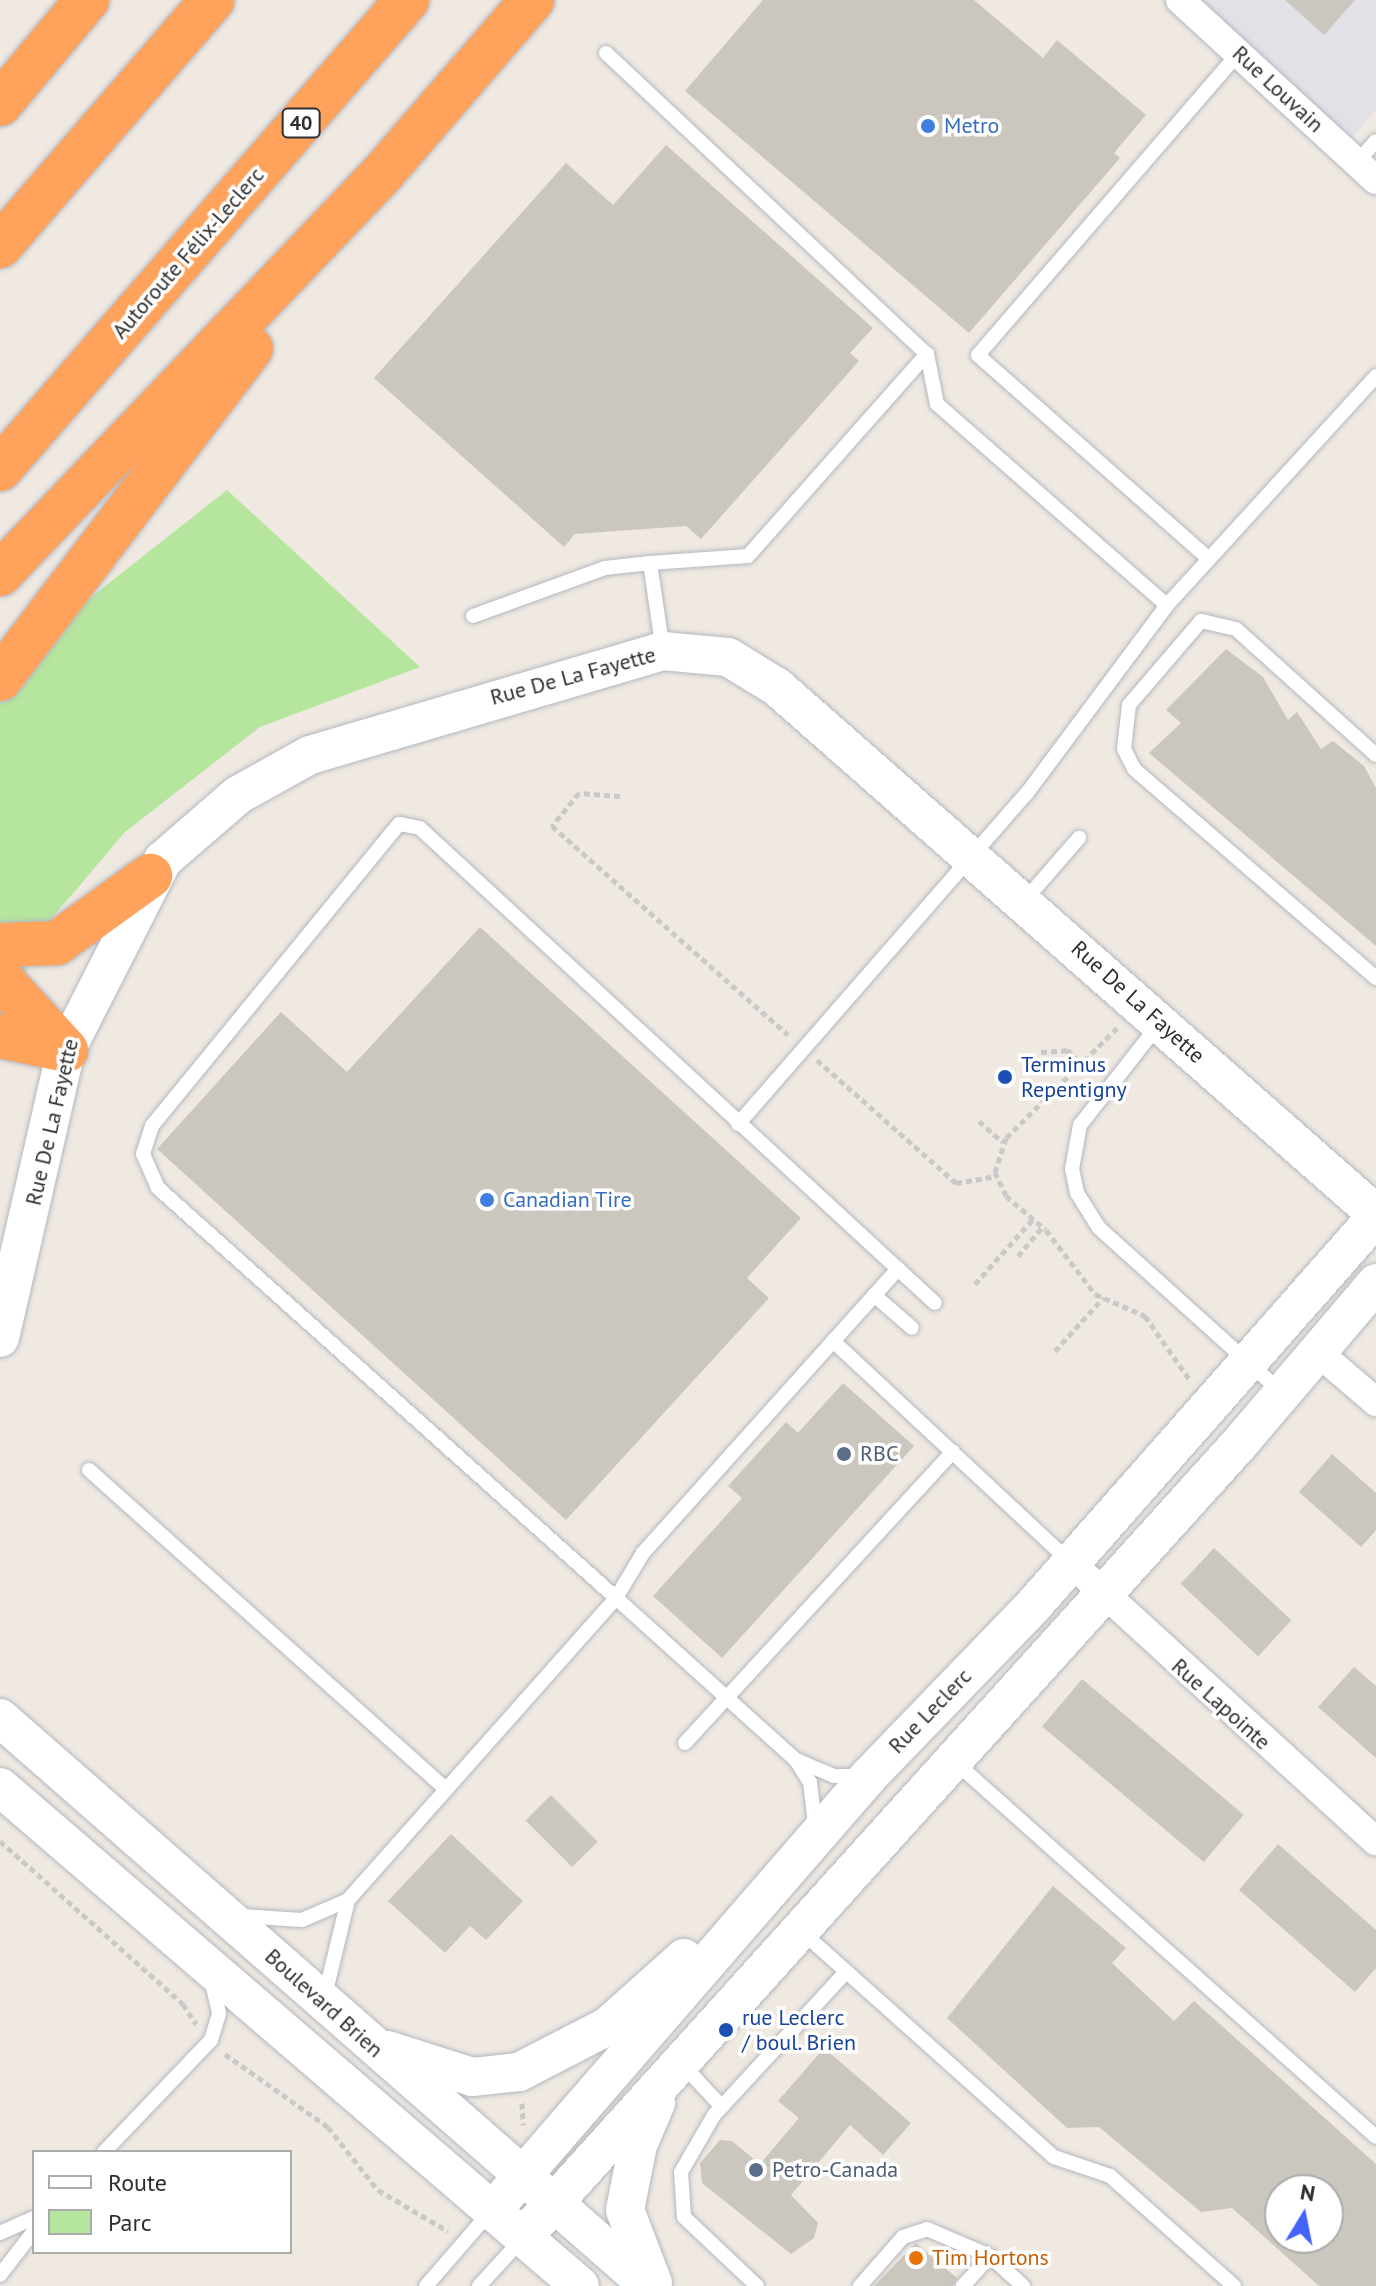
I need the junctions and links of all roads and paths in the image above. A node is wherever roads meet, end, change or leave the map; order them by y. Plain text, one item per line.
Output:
1 (87, 0) edge
2 (212, 0) edge
3 (407, 0) edge
4 (432, 0) edge
5 (532, 0) edge
6 (1180, 0) edge
7 (606, 53) dead end
8 (1239, 53) junction
9 (0, 104) edge
10 (1376, 141) edge
11 (1366, 171) edge
12 (382, 174) junction
13 (194, 245) junction
14 (0, 246) edge
15 (927, 354) junction
16 (1376, 376) edge
17 (0, 469) edge
18 (1209, 559) junction
19 (650, 563) junction
20 (0, 574) edge
21 (1167, 605) junction
22 (473, 616) dead end
23 (663, 651) junction
24 (0, 679) edge
25 (1376, 755) edge
26 (620, 796) dead end
27 (1079, 838) dead end
28 (973, 858) junction
29 (150, 876) junction
30 (1024, 901) junction
31 (0, 945) edge
32 (0, 978) edge
33 (1376, 978) edge
34 (1161, 1022) junction
35 (0, 1036) edge
36 (792, 1038) dead end
37 (66, 1050) junction
38 (1041, 1052) dead end
39 (816, 1059) dead end
40 (1083, 1064) dead end
41 (979, 1121) dead end
42 (738, 1124) junction
43 (1002, 1143) dead end
44 (996, 1176) dead end
45 (1376, 1216) edge
46 (1033, 1219) dead end
47 (1042, 1227) dead end
48 (1018, 1256) dead end
49 (898, 1269) junction
50 (1376, 1283) edge
51 (975, 1284) dead end
52 (874, 1295) junction
53 (1103, 1298) dead end
54 (935, 1303) dead end
55 (912, 1328) dead end
56 (0, 1338) edge
57 (833, 1341) junction
58 (1314, 1349) junction
59 (1055, 1351) dead end
60 (1246, 1360) junction
61 (1280, 1391) junction
62 (1376, 1402) edge
63 (953, 1452) junction
64 (89, 1470) dead end
65 (1070, 1562) junction
66 (1102, 1594) junction
67 (616, 1598) junction
68 (727, 1697) junction
69 (0, 1718) edge
70 (685, 1743) dead end
71 (951, 1758) junction
72 (796, 1760) junction
73 (869, 1776) junction
74 (0, 1787) edge
75 (446, 1789) junction
76 (0, 1841) edge
77 (813, 1841) junction
78 (1376, 1841) edge
79 (348, 1900) junction
80 (759, 1901) junction
81 (225, 1913) junction
82 (798, 1928) junction
83 (195, 1959) junction
84 (846, 1972) junction
85 (324, 2002) junction
86 (205, 2034) dead end
87 (365, 2042) junction
88 (221, 2050) dead end
89 (679, 2061) junction
90 (522, 2095) dead end
91 (722, 2107) junction
92 (523, 2133) dead end
93 (1376, 2137) edge
94 (106, 2150) edge
95 (526, 2174) junction
96 (557, 2201) junction
97 (492, 2211) junction
98 (32, 2219) edge
99 (434, 2219) dead end
100 (0, 2233) edge
101 (32, 2234) edge
102 (524, 2236) junction
103 (990, 2256) junction
104 (0, 2275) edge
105 (426, 2286) edge
106 (479, 2286) edge
107 (580, 2286) edge
108 (652, 2286) edge
109 (757, 2286) edge
110 (860, 2286) edge
111 (963, 2286) edge
112 (1023, 2286) edge
113 (1234, 2286) edge

1 - 9 highway
2 - 14 highway
3 - 13 highway, Autoroute Félix-Leclerc / 40
4 - 13 highway
5 - 12 highway
6 - 8 street, Rue Louvain
7 - 15 lane
8 - 11 street, Rue Louvain
8 - 18 lane
10 - 11 lane
12 - 20 highway
12 - 24 highway
13 - 17 highway, Autoroute Félix-Leclerc / 40
15 - 19 lane
15 - 21 lane
16 - 18 lane
18 - 21 lane
19 - 22 lane
19 - 23 lane
21 - 28 lane
23 - 28 street, Rue De La Fayette
23 - 29 street, Rue De La Fayette
25 - 33 lane
26 - 36 path
27 - 30 lane
28 - 30 street, Rue De La Fayette
28 - 42 lane
29 - 31 highway
29 - 37 street, Rue De La Fayette
30 - 34 street, Rue De La Fayette
32 - 37 highway
34 - 45 street, Rue De La Fayette
34 - 60 lane
35 - 37 highway
37 - 56 street, Rue De La Fayette
38 - 40 path
39 - 44 path
41 - 43 path
42 - 49 lane
42 - 67 lane
45 - 60 street, Rue Leclerc
46 - 51 path
47 - 48 path
49 - 52 lane
49 - 54 lane
50 - 58 street, Rue Leclerc
52 - 55 lane
52 - 57 lane
53 - 59 path
57 - 63 lane
57 - 67 lane
58 - 61 street, Rue Leclerc
58 - 62 street
60 - 61 lane
60 - 65 street, Rue Leclerc
61 - 66 street, Rue Leclerc
63 - 65 lane
63 - 68 lane
64 - 75 lane
65 - 66 street, Rue Lapointe
65 - 73 street, Rue Leclerc
66 - 71 street, Rue Leclerc
66 - 78 street, Rue Lapointe
67 - 68 lane
67 - 75 lane
68 - 70 lane
68 - 72 lane
69 - 81 street, Boulevard Brien
71 - 82 street, Rue Leclerc
71 - 93 lane
72 - 73 lane
72 - 77 lane
73 - 77 street, Rue Leclerc
74 - 83 street, Boulevard Brien
75 - 79 lane
76 - 86 path
77 - 80 street, Rue Leclerc
79 - 81 lane
79 - 85 lane
80 - 87 street
80 - 95 street, Rue Leclerc
81 - 85 street, Boulevard Brien
82 - 84 lane
82 - 89 street, Rue Leclerc
83 - 94 lane
83 - 97 street, Boulevard Brien
84 - 91 lane
84 - 113 lane
85 - 87 street, Boulevard Brien
87 - 95 street, Boulevard Brien
88 - 99 path
89 - 91 lane
89 - 96 street, Rue Leclerc
89 - 108 street
90 - 92 path
91 - 109 lane
95 - 96 street, Boulevard Brien
95 - 97 street, Rue Leclerc
96 - 102 street, Rue Leclerc
96 - 108 street, Boulevard Brien
97 - 102 street, Boulevard Brien
97 - 105 lane
98 - 100 lane
101 - 104 lane
102 - 106 lane
102 - 107 street, Boulevard Brien
103 - 110 lane
103 - 111 lane
103 - 112 lane

